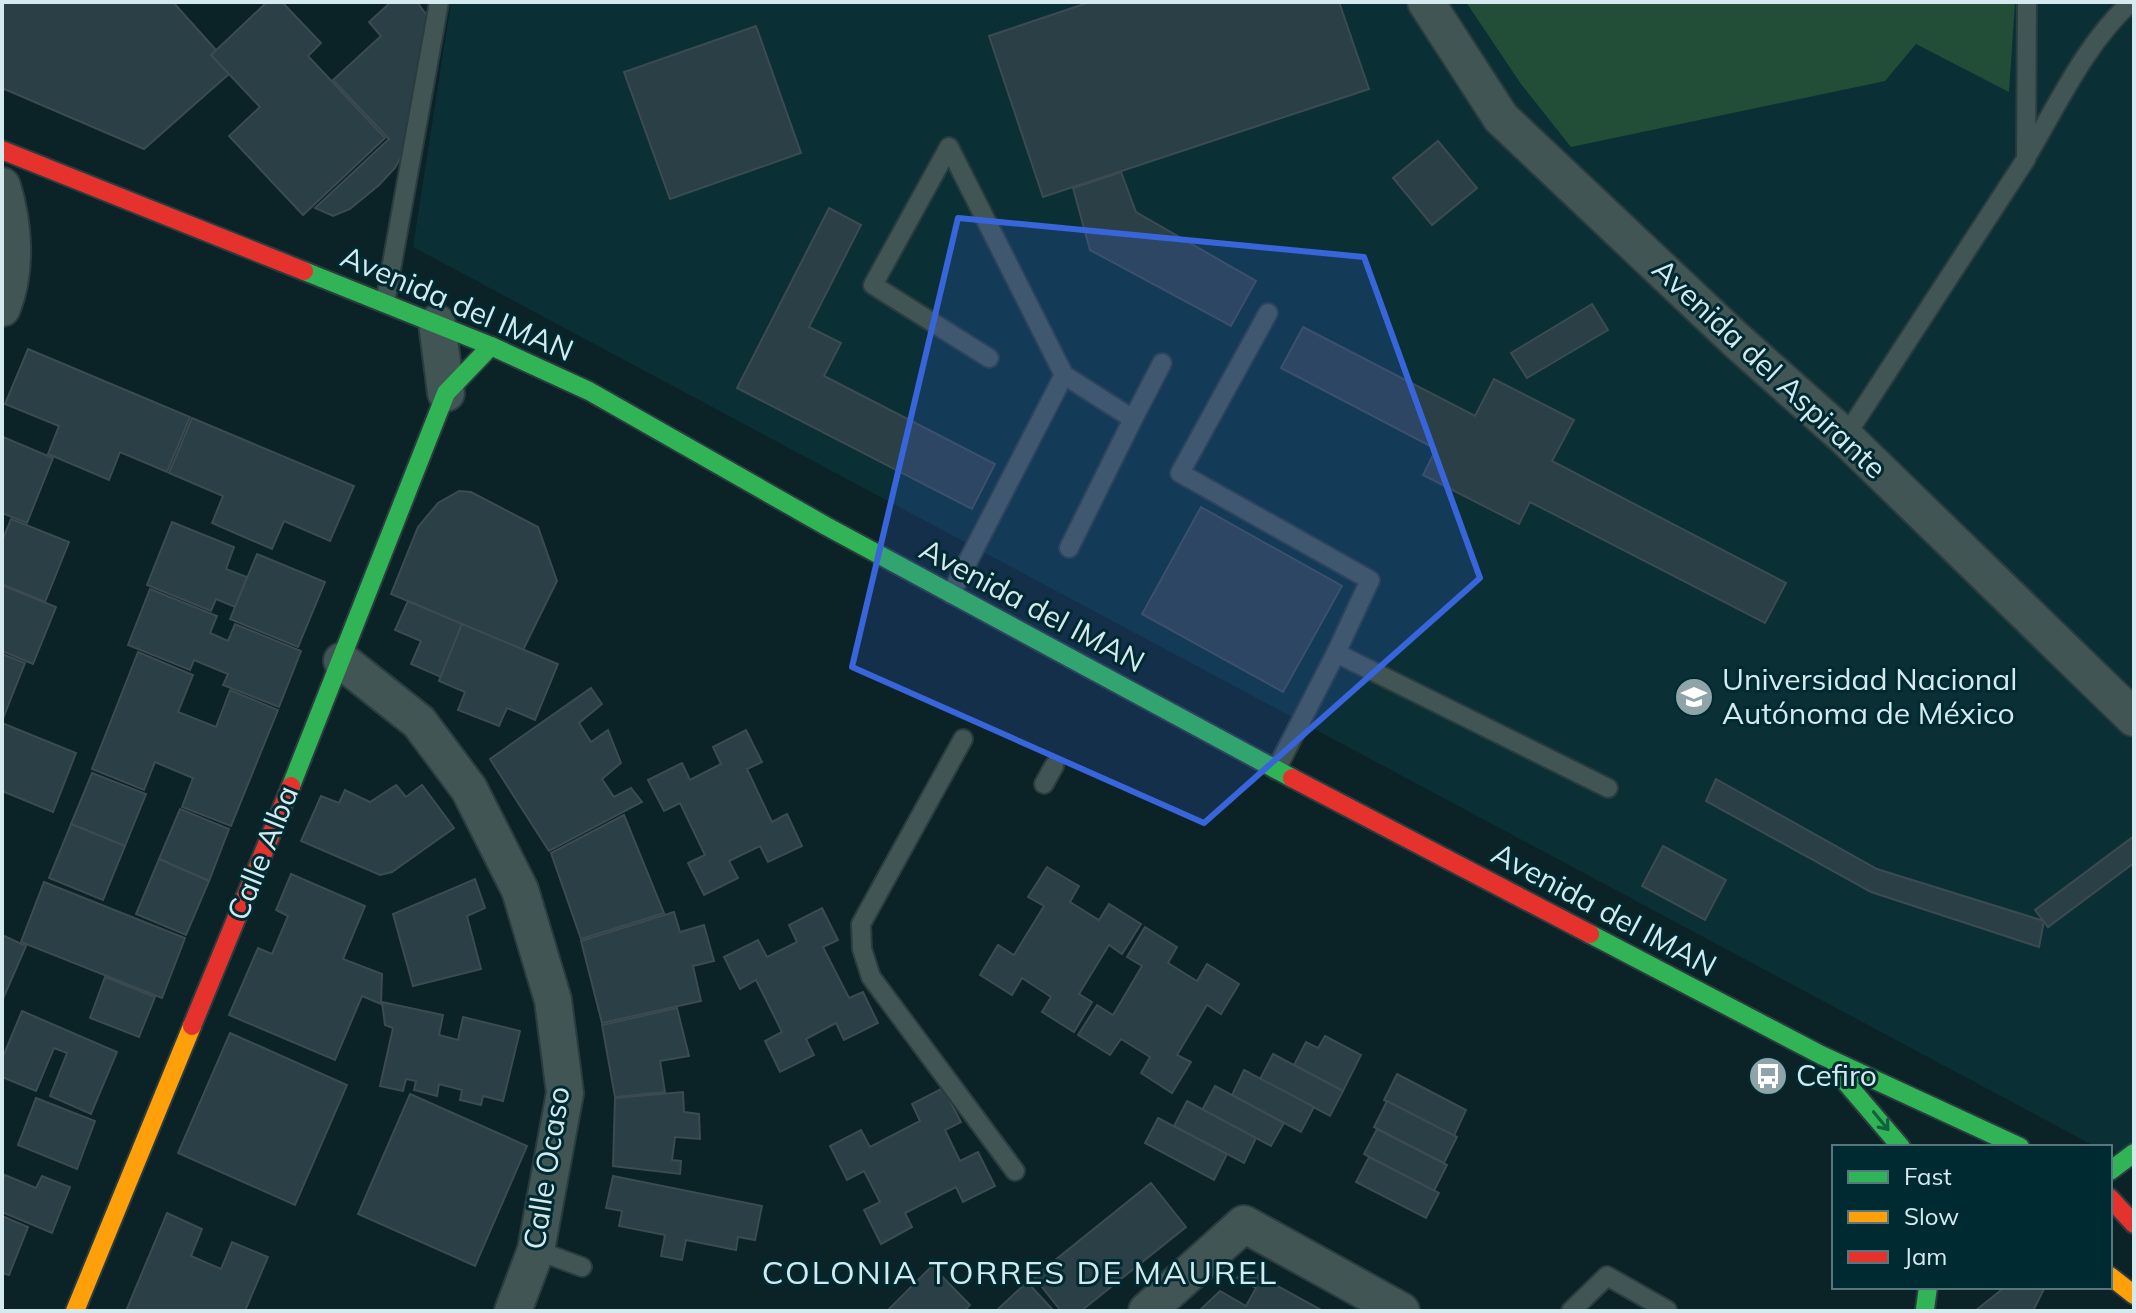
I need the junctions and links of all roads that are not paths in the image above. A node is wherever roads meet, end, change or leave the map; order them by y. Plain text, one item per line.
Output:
1 (439, 2) edge
2 (1426, 2) edge
3 (2027, 2) edge
4 (2131, 2) edge
5 (2, 150) edge
6 (2026, 159) junction
7 (2, 186) edge
8 (385, 303) junction
9 (2, 308) edge
10 (1268, 313) dead end
11 (437, 323) junction
12 (491, 346) junction
13 (989, 358) dead end
14 (1162, 363) dead end
15 (1064, 375) junction
16 (446, 393) junction
17 (1133, 419) junction
18 (1845, 437) junction
19 (1069, 548) dead end
20 (951, 594) junction
21 (1336, 653) junction
22 (342, 661) junction
23 (2134, 718) edge
24 (963, 739) dead end
25 (1054, 766) dead end
26 (1276, 770) junction
27 (1044, 784) dead end
28 (1608, 788) dead end
29 (1821, 1055) junction
30 (1900, 1145) edge
31 (2016, 1145) edge
32 (2134, 1153) edge
33 (2112, 1170) edge
34 (1015, 1171) dead end
35 (2112, 1190) edge
36 (2112, 1200) edge
37 (2134, 1202) edge
38 (2134, 1224) edge
39 (536, 1250) junction
40 (582, 1267) dead end
41 (2112, 1278) edge
42 (1936, 1291) edge
43 (2134, 1295) edge
44 (1667, 1310) edge
45 (1923, 1310) edge
46 (75, 1311) edge
47 (513, 1311) edge
48 (1147, 1311) edge
49 (1401, 1311) edge
50 (1571, 1311) edge

1 - 8 lane
2 - 18 street, Avenida del Aspirante
3 - 6 lane
4 - 6 lane
5 - 8 main road, Avenida del IMAN
6 - 18 lane
7 - 9 street
8 - 11 main road, Avenida del IMAN
10 - 21 lane
11 - 12 main road, Avenida del IMAN
11 - 16 street, Calle Alba
12 - 16 main road, Calle Alba
12 - 20 main road, Avenida del IMAN
13 - 15 lane
14 - 17 lane
15 - 17 lane
15 - 20 lane
16 - 22 main road, Calle Alba
17 - 19 lane
18 - 23 street, Avenida del Aspirante
20 - 26 main road, Avenida del IMAN
21 - 26 lane
21 - 28 lane
22 - 39 street, Calle Ocaso
22 - 46 main road, Calle Alba
24 - 34 lane
25 - 27 lane
26 - 29 main road, Avenida del IMAN
29 -> 30 main road
29 - 31 main road, Avenida del IMAN
32 - 33 main road
35 - 37 main road
36 - 38 main road
39 - 40 lane
39 - 47 street, Calle Ocaso
41 - 43 main road
42 - 45 main road
44 - 50 lane
48 - 49 street

